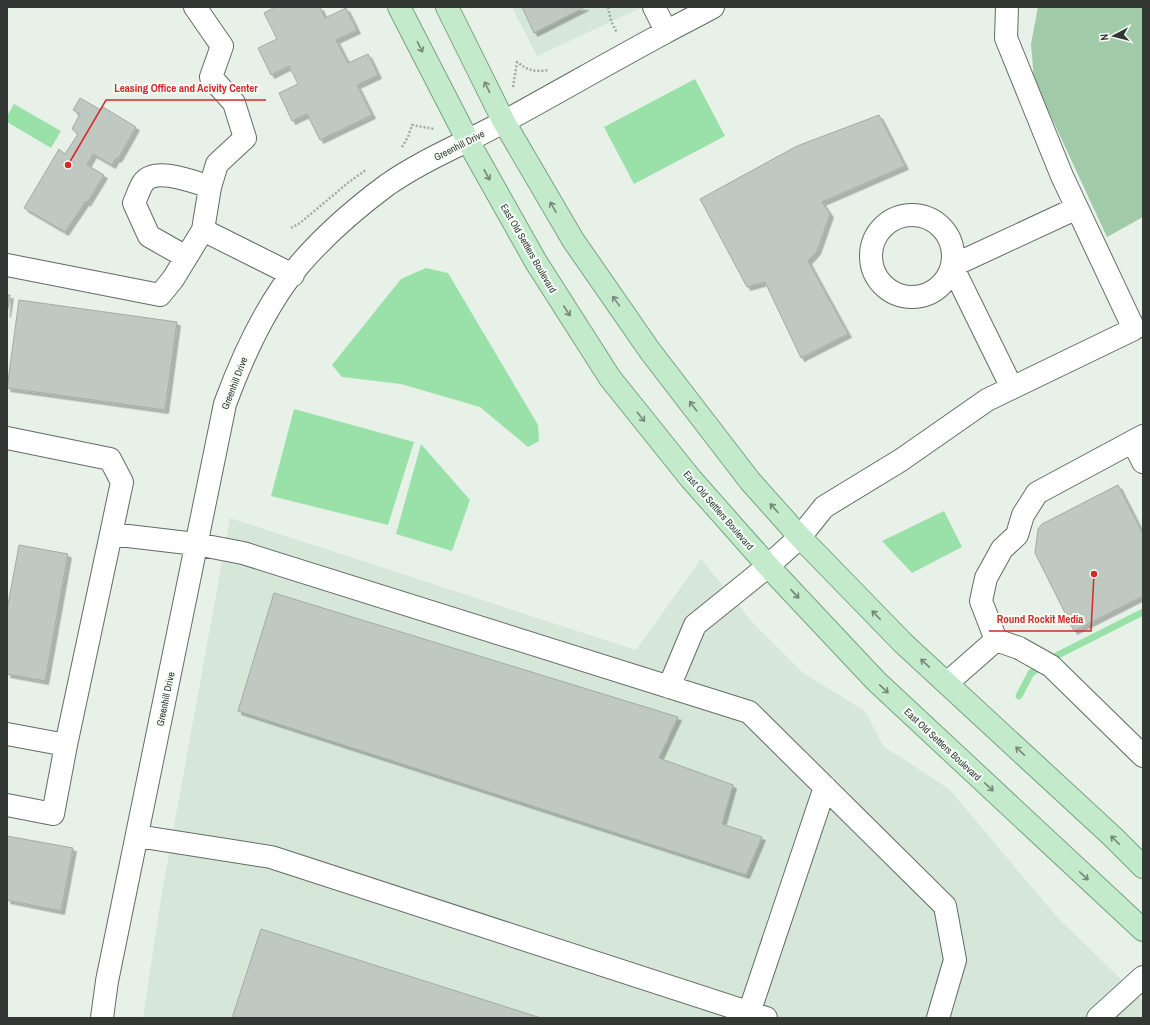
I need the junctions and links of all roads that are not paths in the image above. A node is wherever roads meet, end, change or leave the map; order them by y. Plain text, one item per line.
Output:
1 (195, 7) edge
2 (399, 7) edge
3 (447, 7) edge
4 (654, 7) edge
5 (713, 7) edge
6 (1007, 7) edge
7 (666, 32) junction
8 (504, 122) junction
9 (468, 141) junction
10 (210, 186) junction
11 (1077, 208) junction
12 (203, 230) junction
13 (186, 258) junction
14 (7, 265) edge
15 (293, 275) junction
16 (1012, 388) junction
17 (7, 438) edge
18 (1138, 439) edge
19 (1143, 462) edge
20 (111, 534) junction
21 (800, 537) junction
22 (196, 544) junction
23 (768, 566) junction
24 (996, 640) junction
25 (947, 683) junction
26 (669, 687) junction
27 (7, 734) edge
28 (66, 745) junction
29 (1139, 746) edge
30 (825, 787) junction
31 (7, 805) edge
32 (136, 836) junction
33 (1143, 867) edge
34 (1143, 930) edge
35 (1143, 977) edge
36 (757, 1015) edge
37 (102, 1018) edge
38 (938, 1018) edge
39 (1098, 1018) edge

1 - 10 street
2 -> 9 main road, East Old Settlers Boulevard
8 -> 3 main road
4 - 7 street
5 - 7 street, Greenhill Drive
6 - 11 street
7 - 8 street, Greenhill Drive
8 - 9 street, Greenhill Drive
21 -> 8 main road
9 - 15 street, Greenhill Drive
9 -> 23 main road, East Old Settlers Boulevard
10 - 12 street
10 - 13 street
11 - 16 street
11 - 16 street
12 - 13 street
12 - 15 street
13 - 14 street
15 - 22 street, Greenhill Drive
16 - 21 street
17 - 20 street
18 - 19 street
18 - 24 street
20 - 22 street
20 - 28 street
21 - 23 street
25 -> 21 main road
22 - 26 street
22 - 32 street, Greenhill Drive
23 - 26 street
23 -> 34 main road, East Old Settlers Boulevard
24 - 25 street
24 - 29 street
33 -> 25 main road
26 - 30 street
27 - 28 street
28 - 31 street
30 - 36 street
30 - 38 street
32 - 36 street
32 - 37 street, Greenhill Drive
35 - 39 street

